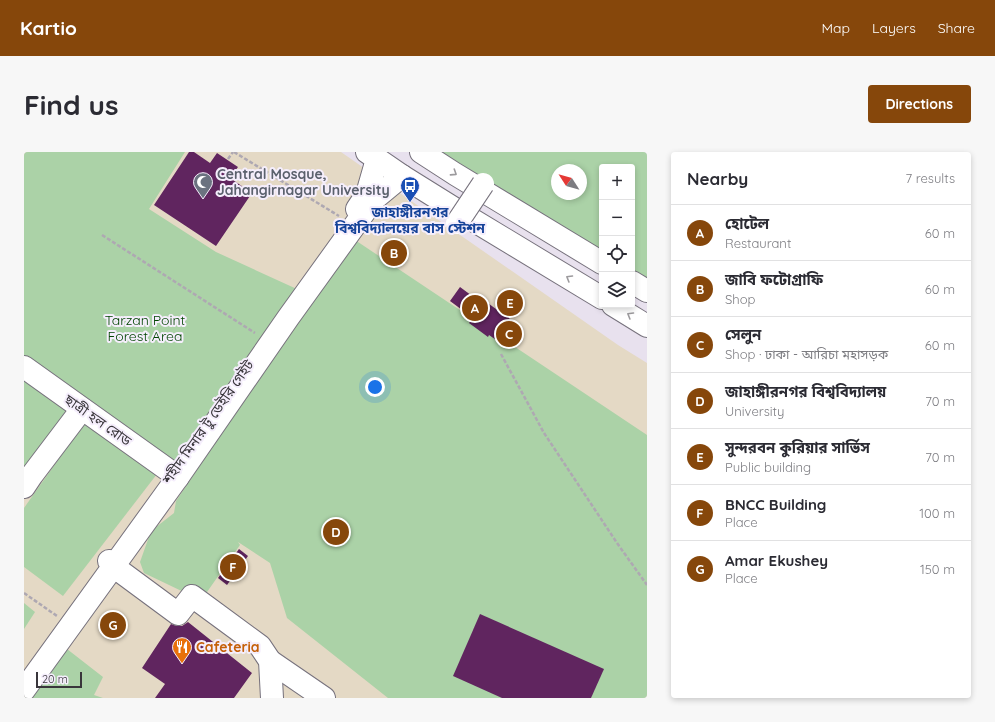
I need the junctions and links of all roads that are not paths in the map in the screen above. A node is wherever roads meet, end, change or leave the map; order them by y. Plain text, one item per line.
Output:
1 (421, 152) edge
2 (372, 155) edge
3 (402, 176) junction
4 (483, 184) dead end
5 (460, 219) junction
6 (599, 261) edge
7 (635, 284) edge
8 (647, 291) edge
9 (599, 296) edge
10 (618, 308) edge
11 (647, 326) edge
12 (24, 367) edge
13 (82, 409) junction
14 (175, 475) junction
15 (24, 487) edge
16 (111, 564) junction
17 (70, 621) junction
18 (270, 661) junction
19 (24, 678) edge
20 (24, 690) edge
21 (272, 698) edge
22 (324, 698) edge

1 -> 6 main road
2 - 3 main road
2 - 14 main road, শহীদ মিনার টু ডেইরি গেইট
3 - 5 main road
3 - 14 main road
4 - 5 main road, bridge
9 -> 5 main road
7 - 8 main road
11 -> 10 main road
12 - 13 main road, ছাত্রী হল রোড
13 - 14 main road, ছাত্রী হল রোড
13 - 15 main road
14 - 16 main road
16 - 17 main road
16 - 18 main road
17 - 19 main road
17 - 20 main road
18 - 21 main road
18 - 22 main road

